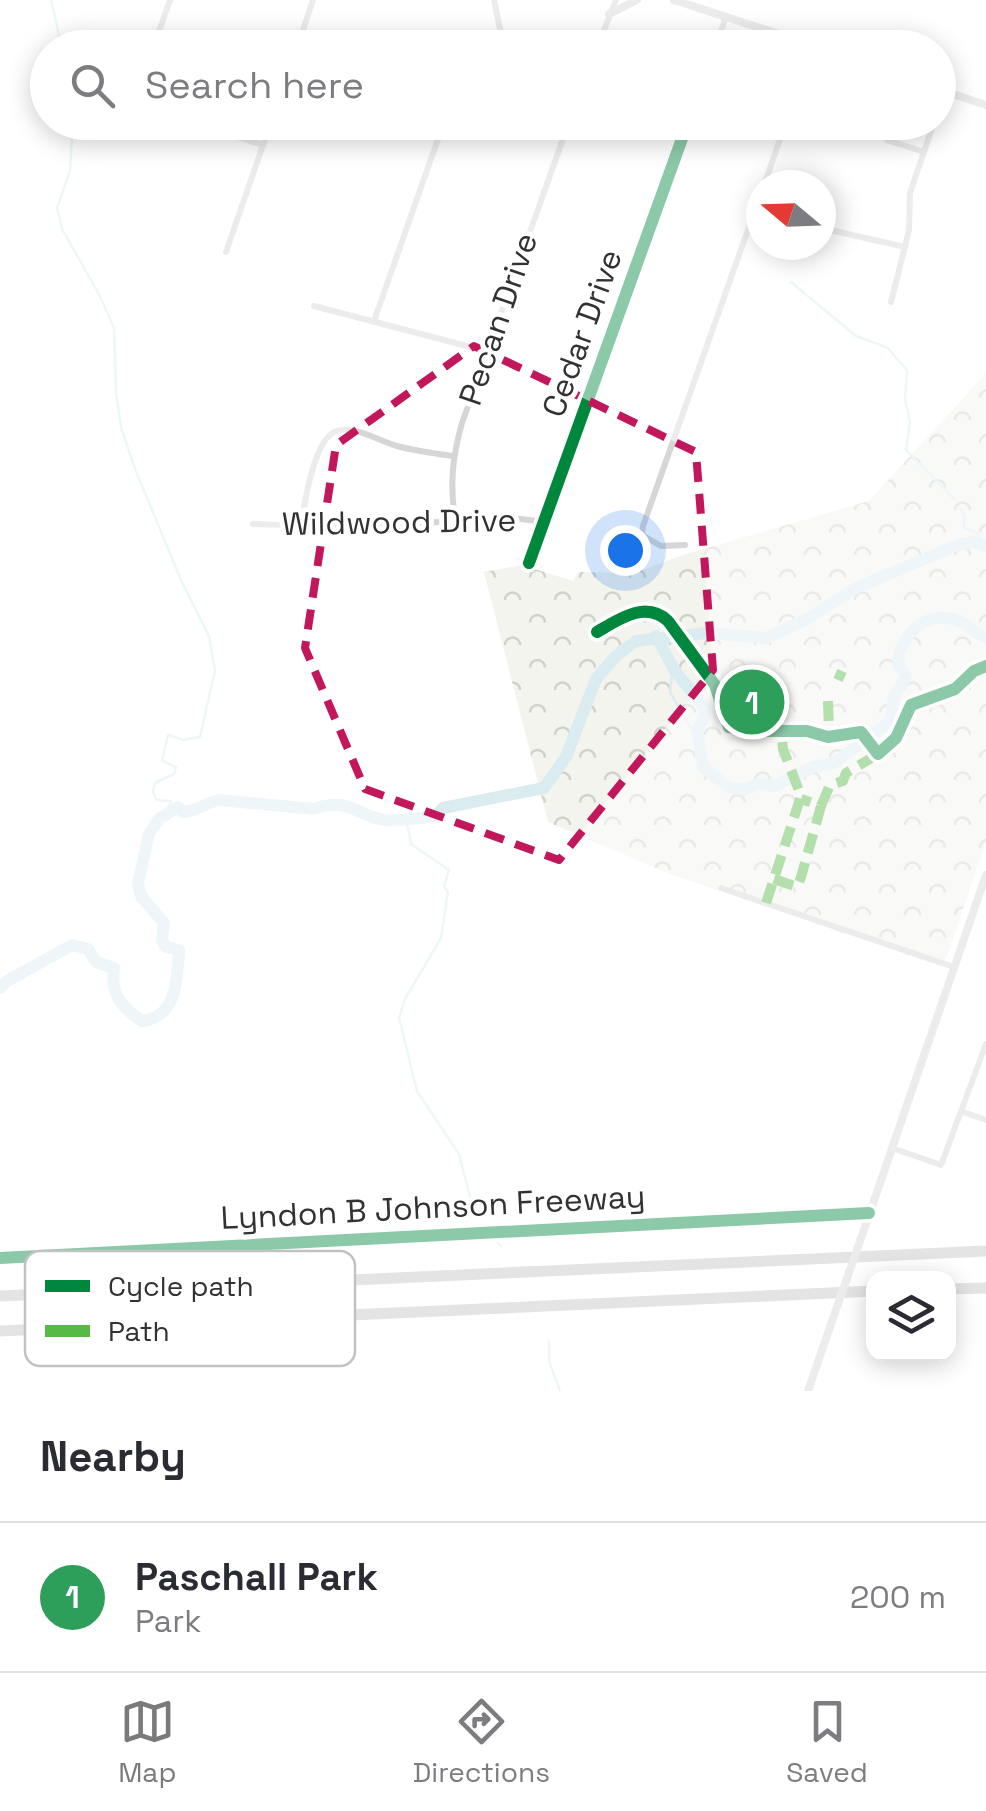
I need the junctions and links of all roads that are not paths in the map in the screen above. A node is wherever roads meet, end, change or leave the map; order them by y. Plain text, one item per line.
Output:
1 (170, 0) edge
2 (313, 0) edge
3 (494, 0) edge
4 (616, 0) edge
5 (637, 0) edge
6 (674, 0) edge
7 (609, 14) junction
8 (726, 16) junction
9 (160, 30) edge
10 (303, 30) edge
11 (500, 30) edge
12 (603, 30) edge
13 (721, 30) edge
14 (768, 30) edge
15 (956, 95) edge
16 (986, 106) edge
17 (248, 140) edge
18 (265, 140) edge
19 (438, 140) edge
20 (562, 140) edge
21 (682, 140) edge
22 (780, 140) edge
23 (887, 140) dead end
24 (928, 140) edge
25 (263, 145) junction
26 (924, 152) junction
27 (769, 170) edge
28 (836, 231) edge
29 (746, 238) edge
30 (905, 246) junction
31 (226, 252) dead end
32 (892, 302) dead end
33 (314, 306) dead end
34 (374, 321) junction
35 (486, 351) junction
36 (453, 456) junction
37 (455, 520) junction
38 (544, 522) junction
39 (254, 524) dead end
40 (301, 526) junction
41 (685, 545) dead end
42 (529, 563) dead end
43 (986, 876) edge
44 (721, 888) dead end
45 (954, 967) junction
46 (986, 1044) edge
47 (963, 1112) junction
48 (986, 1120) edge
49 (892, 1148) junction
50 (870, 1213) junction
51 (135, 1251) edge
52 (986, 1251) edge
53 (25, 1257) edge
54 (0, 1258) edge
55 (355, 1280) edge
56 (986, 1288) edge
57 (956, 1289) edge
58 (866, 1291) edge
59 (25, 1295) edge
60 (0, 1296) edge
61 (355, 1315) edge
62 (25, 1330) edge
63 (0, 1331) edge
64 (808, 1391) edge

1 - 9 street
2 - 10 street
3 - 11 street
4 - 7 street
5 - 7 street
6 - 8 street
7 - 12 street
8 - 13 street
8 - 14 street
15 - 16 street
17 - 25 street
18 - 25 street
19 - 34 street
20 - 35 street, Pecan Drive
21 - 38 street, Cedar Drive
22 - 27 street
23 - 26 street
24 - 26 street
25 - 31 street
26 - 30 street
28 - 30 street
29 - 41 street
30 - 32 street
33 - 34 street
34 - 35 street
35 - 36 street, Pecan Drive
36 - 37 street, Pecan Drive
36 - 40 street
37 - 38 street, Wildwood Drive
37 - 40 street, Wildwood Drive
38 - 42 street, Cedar Drive
39 - 40 street, Wildwood Drive
43 - 45 street
44 - 45 street
45 - 49 street
46 - 47 street
47 - 48 street
47 - 49 street
49 - 50 street
50 - 51 street, Lyndon B Johnson Freeway
50 - 64 street, bridge
52 - 55 highway
53 - 54 street, Lyndon B Johnson Freeway
56 - 57 highway
58 - 61 highway
59 - 60 highway
62 - 63 highway

